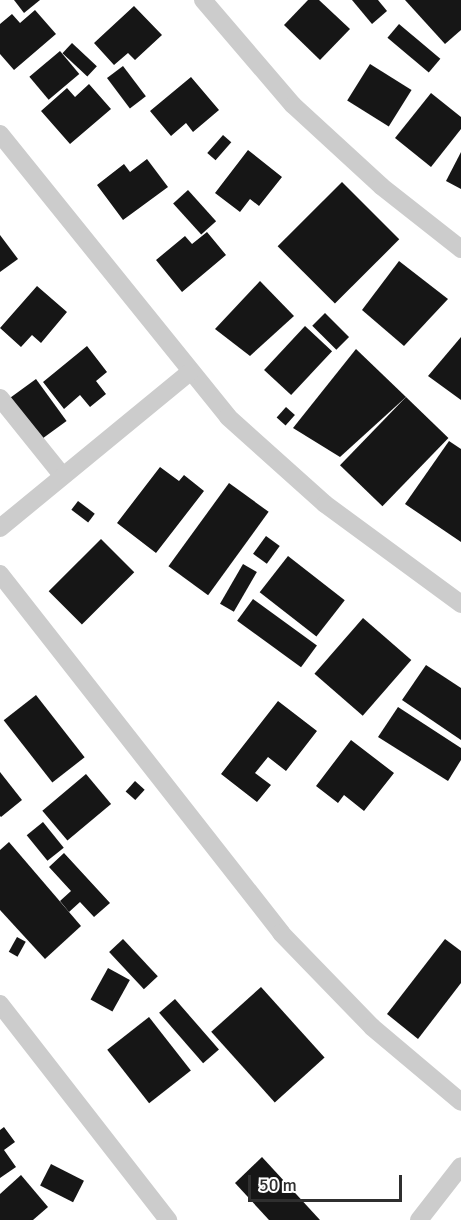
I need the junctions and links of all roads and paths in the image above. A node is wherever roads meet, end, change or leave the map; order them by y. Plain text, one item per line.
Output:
1 (203, 0) edge
2 (0, 134) edge
3 (461, 249) edge
4 (190, 372) junction
5 (0, 398) edge
6 (62, 475) junction
7 (0, 528) edge
8 (0, 574) edge
9 (461, 604) edge
10 (0, 1004) edge
11 (461, 1102) edge
12 (461, 1166) edge
13 (168, 1220) edge
14 (419, 1220) edge

1 - 3 street
2 - 4 street
4 - 6 street
4 - 9 street
5 - 6 street
6 - 7 street
8 - 11 street
10 - 13 street
12 - 14 street

